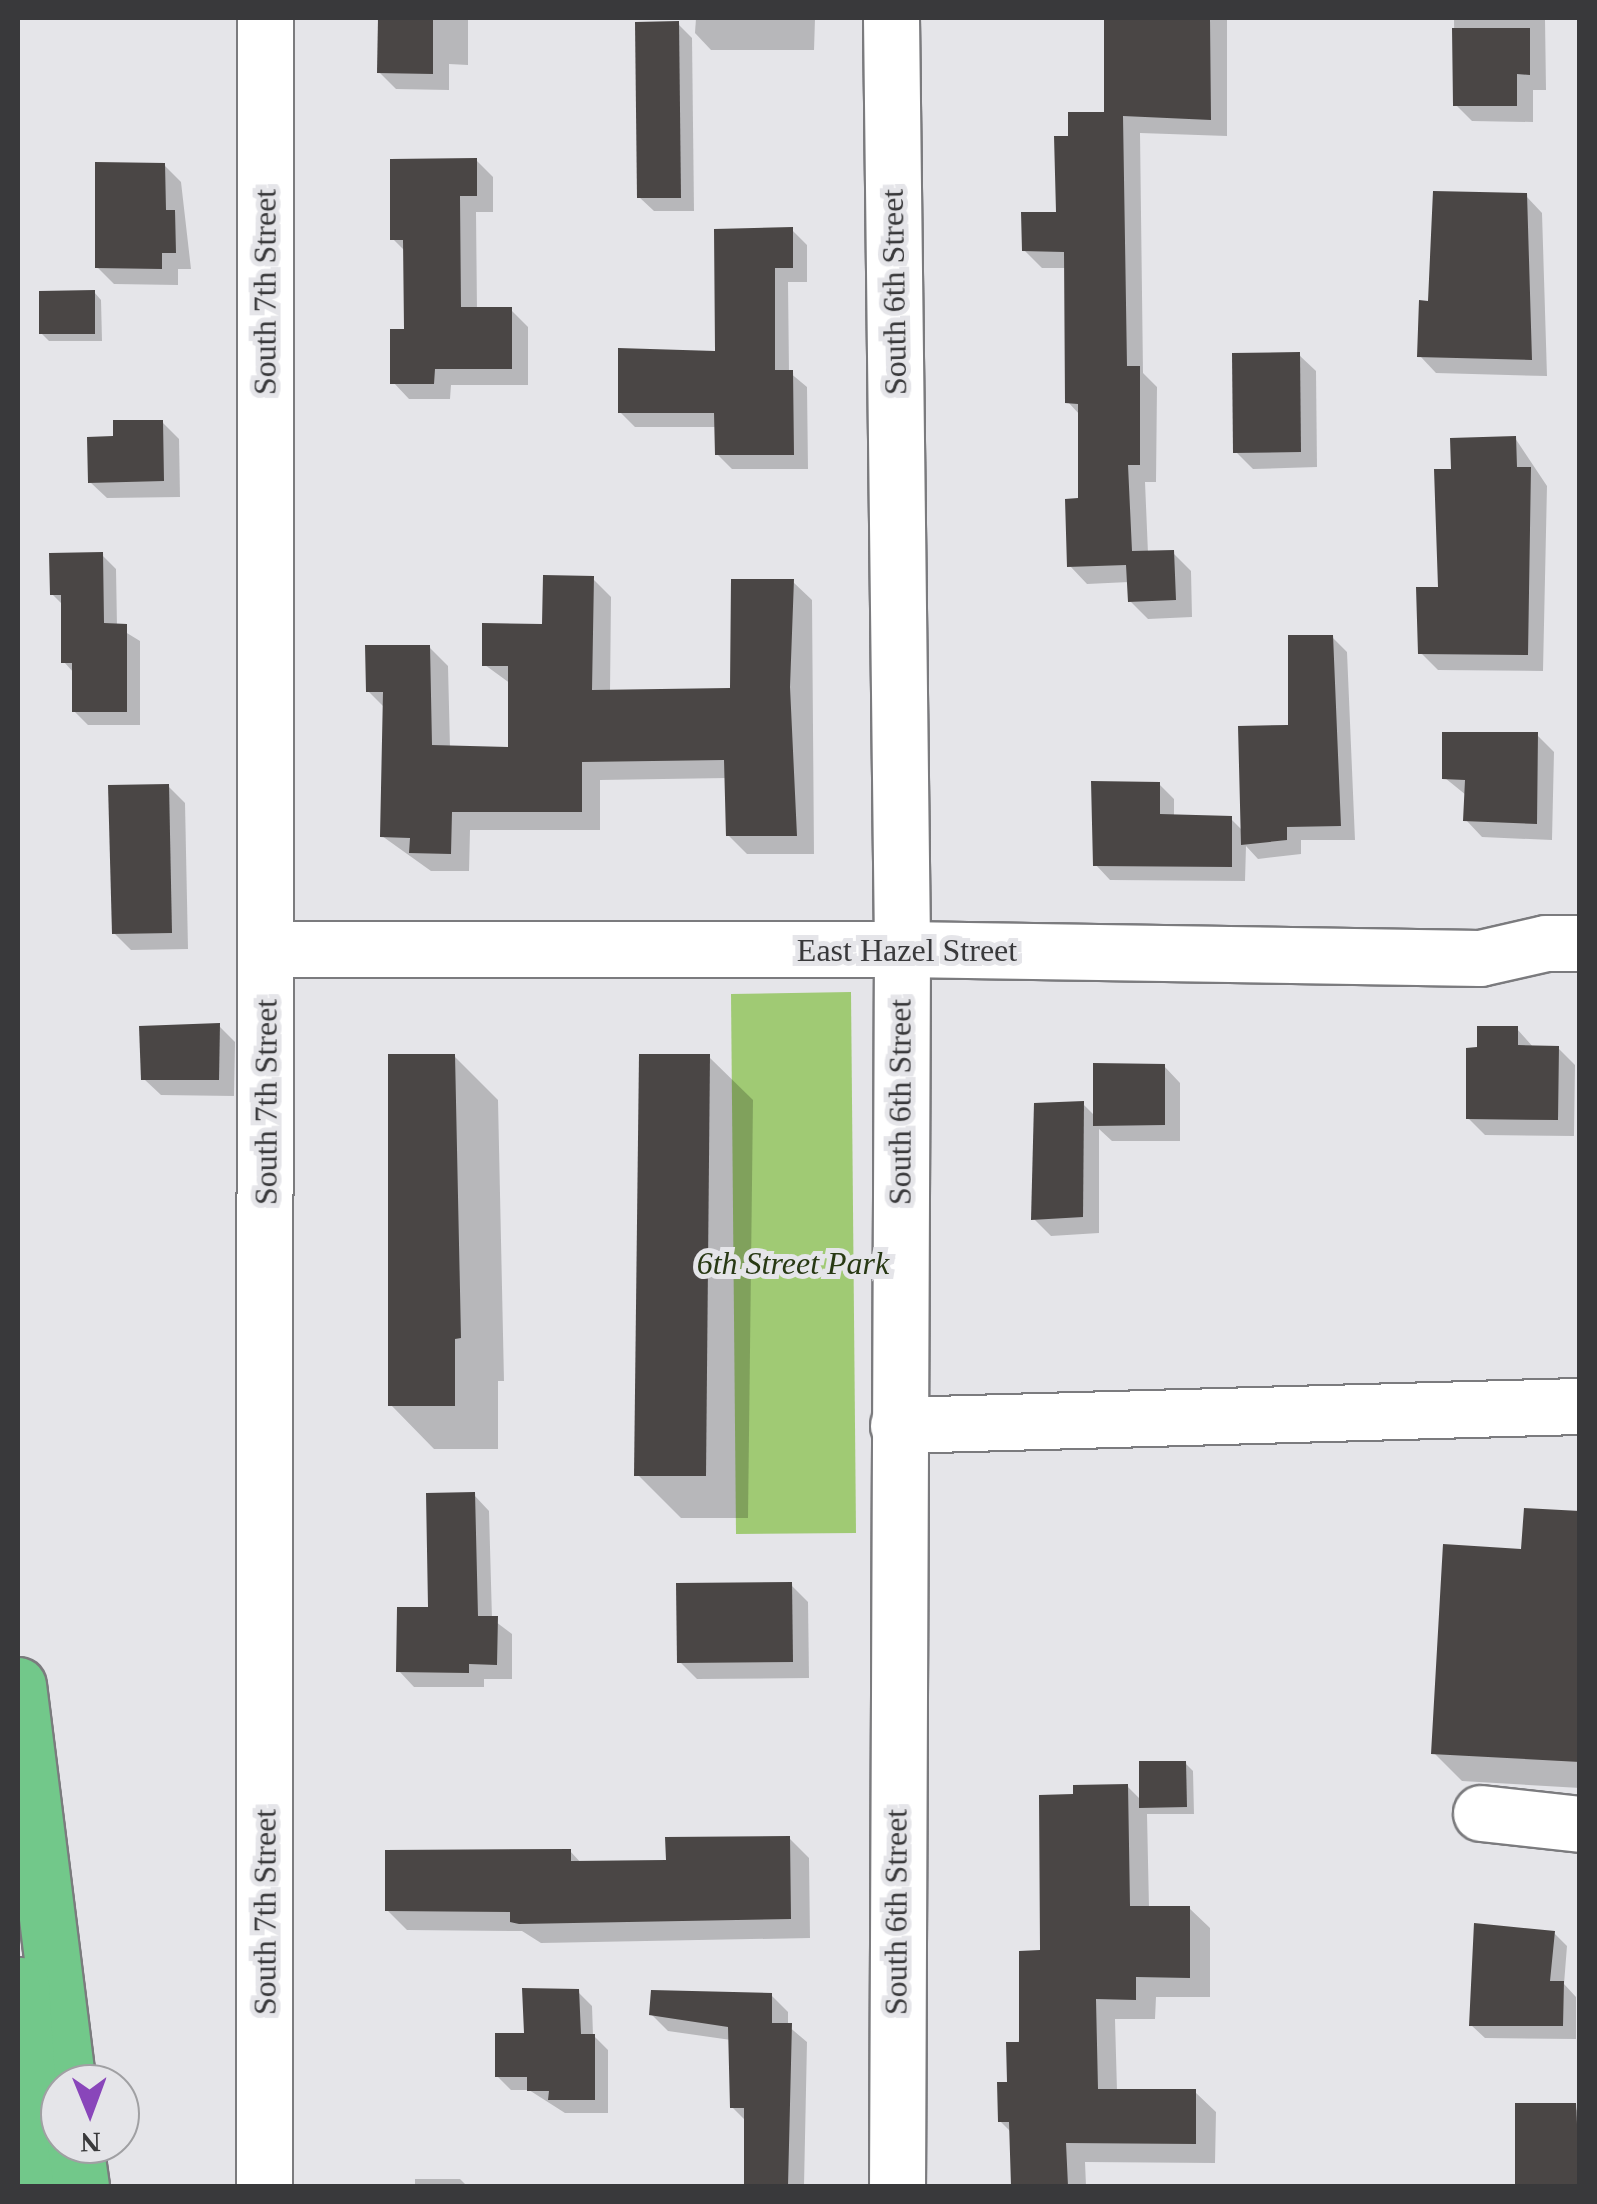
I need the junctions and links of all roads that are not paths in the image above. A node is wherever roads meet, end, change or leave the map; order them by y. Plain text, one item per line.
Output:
1 (265, 18) edge
2 (891, 18) edge
3 (1568, 934) edge
4 (267, 949) junction
5 (902, 949) junction
6 (1580, 1406) edge
7 (898, 1425) junction
8 (18, 1685) edge
9 (1481, 1813) dead end
10 (1580, 1824) edge
11 (18, 1932) edge
12 (65, 2064) edge
13 (34, 2186) edge
14 (264, 2186) edge
15 (897, 2186) edge

1 - 4 street, South 7th Street
2 - 5 street, South 6th Street
3 - 5 street, East Hazel Street
4 - 5 street, East Hazel Street
4 - 14 street, South 7th Street
5 - 7 street, South 6th Street
6 - 7 street
7 - 15 street, South 6th Street
8 - 12 highway
9 - 10 street
11 - 13 highway

